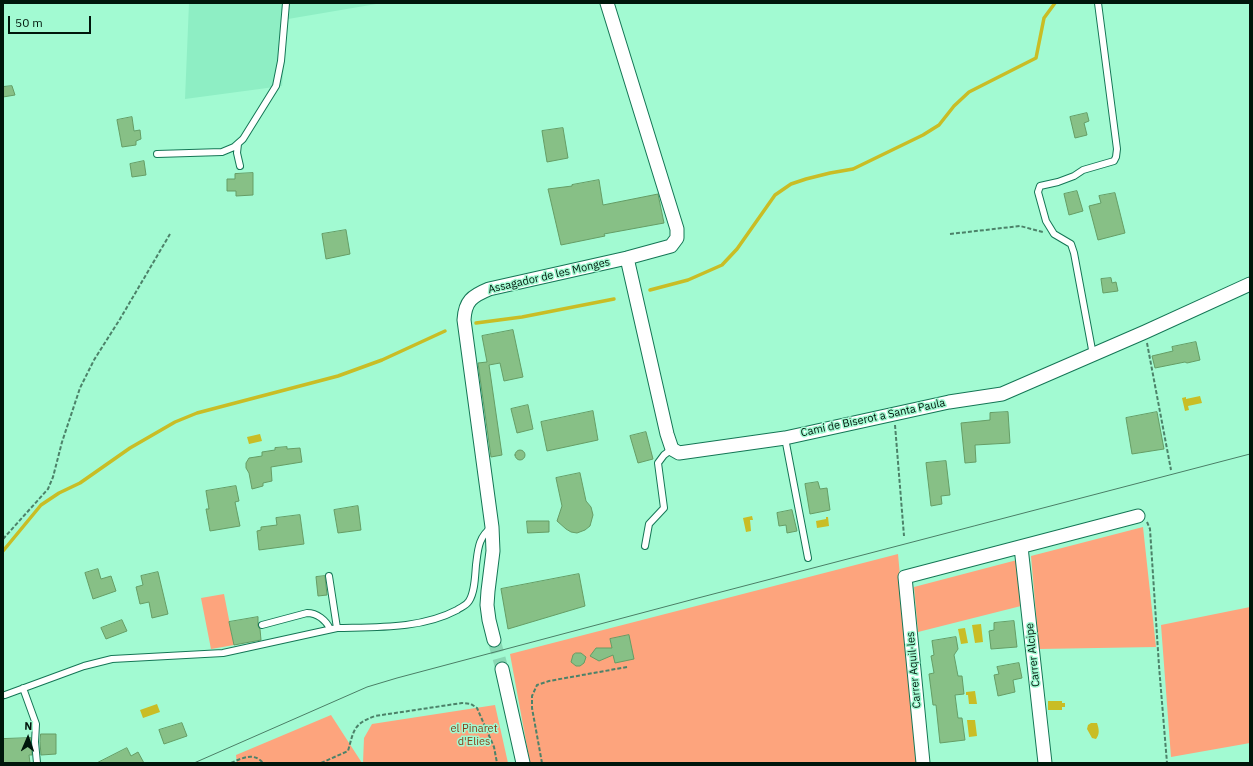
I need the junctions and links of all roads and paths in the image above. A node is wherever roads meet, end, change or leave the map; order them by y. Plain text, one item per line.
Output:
1 (286, 3) edge
2 (607, 3) edge
3 (1098, 3) edge
4 (238, 144) junction
5 (157, 154) dead end
6 (240, 166) dead end
7 (170, 234) dead end
8 (950, 234) dead end
9 (1054, 234) junction
10 (627, 258) junction
11 (1250, 284) edge
12 (1145, 332) junction
13 (1093, 355) junction
14 (894, 414) junction
15 (785, 438) junction
16 (672, 448) junction
17 (1171, 470) dead end
18 (1138, 516) joint
19 (492, 527) junction
20 (904, 536) dead end
21 (3, 539) edge
22 (645, 546) dead end
23 (1021, 547) junction
24 (808, 558) dead end
25 (329, 576) dead end
26 (262, 625) dead end
27 (334, 628) junction
28 (494, 640) tunnel mouth
29 (628, 667) dead end
30 (502, 669) tunnel mouth
31 (23, 688) junction
32 (4, 693) edge
33 (37, 763) edge
34 (231, 763) edge
35 (264, 763) edge
36 (321, 763) edge
37 (497, 763) edge
38 (523, 763) edge
39 (542, 763) edge
40 (923, 763) edge
41 (1045, 763) edge
42 (1167, 763) edge

1 - 4 lane
2 - 10 street, Assagador de les Monges
3 - 9 lane
4 - 5 lane
4 - 6 lane
7 - 21 path
8 - 9 path
9 - 13 lane
10 - 16 street
10 - 19 street, Assagador de les Monges
11 - 12 street, Camí de Biserot a Santa Paula
12 - 13 street, Camí de Biserot a Santa Paula
12 - 17 path
13 - 14 street, Camí de Biserot a Santa Paula
14 - 15 street, Camí de Biserot a Santa Paula
14 - 20 path
15 - 16 street, Camí de Biserot a Santa Paula
15 - 24 lane
16 - 22 lane
18 - 23 street
18 - 42 path
19 - 27 lane
19 - 28 street, Assagador de les Monges
23 - 40 street, Carrer Aquil·les
23 - 41 street, Carrer Alcipe
25 - 27 lane
26 - 27 lane
27 - 31 lane
29 - 39 path
30 - 38 street
31 - 32 lane
31 - 33 lane
34 - 35 path
36 - 37 path

